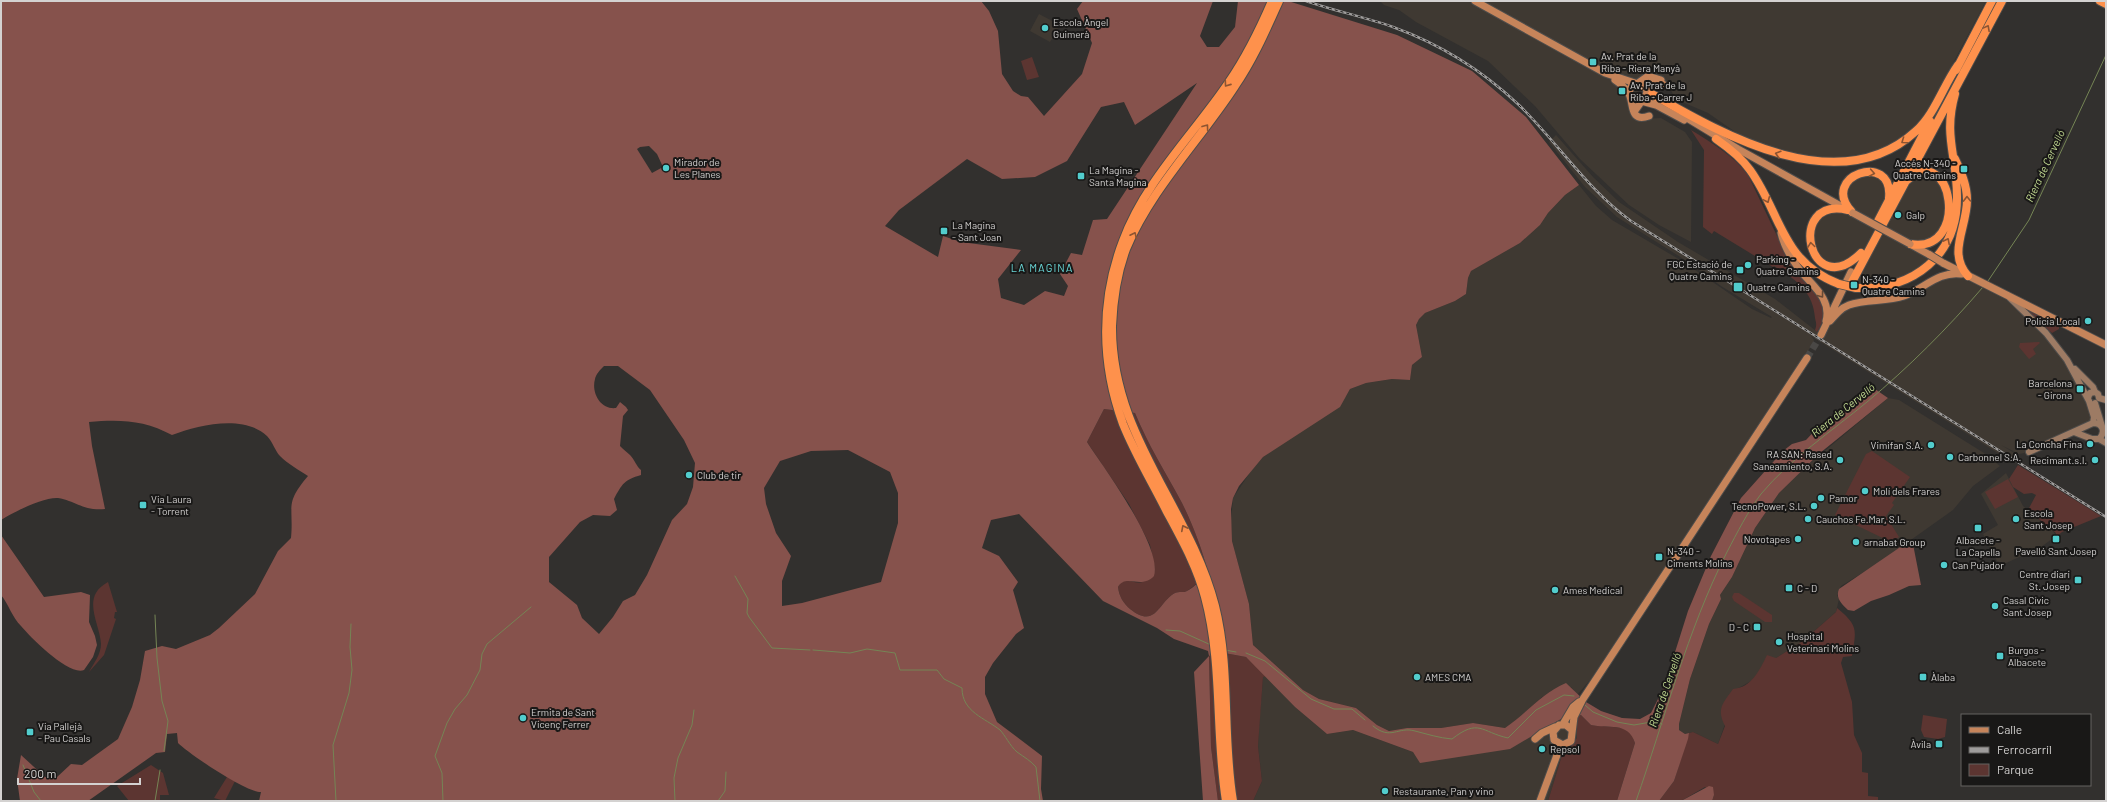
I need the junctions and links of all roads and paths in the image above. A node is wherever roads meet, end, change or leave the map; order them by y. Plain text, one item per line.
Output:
1 (1276, 1) edge
2 (1475, 1) edge
3 (1992, 1) edge
4 (2002, 1) edge
5 (2100, 1) edge
6 (2106, 4) edge
7 (1958, 65) junction
8 (1605, 73) junction
9 (1636, 83) junction
10 (1957, 86) junction
11 (1649, 92) junction
12 (1630, 95) junction
13 (1640, 103) junction
14 (1634, 112) junction
15 (1716, 139) junction
16 (1950, 148) junction
17 (1738, 149) junction
18 (1904, 183) junction
19 (1888, 200) junction
20 (1850, 211) junction
21 (1779, 227) junction
22 (1910, 244) junction
23 (1861, 253) junction
24 (1851, 272) joint
25 (1969, 277) junction
26 (1854, 285) junction
27 (2009, 297) junction
28 (2024, 305) junction
29 (1828, 321) junction
30 (2106, 345) edge
31 (2106, 349) edge
32 (1807, 358) tunnel mouth
33 (2067, 360) junction
34 (2096, 400) edge
35 (2091, 424) junction
36 (2102, 426) junction
37 (2074, 432) junction
38 (2086, 435) junction
39 (2099, 439) junction
40 (2106, 443) edge
41 (2029, 452) dead end
42 (1221, 666) junction
43 (1568, 720) junction
44 (1555, 727) junction
45 (1558, 742) junction
46 (1226, 801) edge
47 (1232, 801) edge
48 (1540, 801) edge

1 - 42 highway
2 - 8 main road
3 - 7 highway
10 -> 4 highway
5 - 6 highway
7 -> 11 highway
7 - 19 highway
8 - 9 main road
8 - 12 main road
9 - 11 main road
9 - 11 main road
9 - 12 main road
10 - 16 highway
10 - 18 highway
11 - 13 main road
11 - 17 main road
12 - 13 main road
12 - 14 main road
13 - 14 main road
13 - 14 main road
13 - 15 main road
15 - 17 main road
15 -> 21 highway
25 -> 16 highway
26 -> 16 highway
17 - 20 main road
18 - 22 highway
18 - 26 highway
20 -> 19 highway
19 - 23 highway
20 - 22 main road, bridge
23 -> 20 highway
21 - 26 highway, bridge
21 -> 29 main road
22 - 25 main road, bridge
23 - 24 highway
24 - 29 main road
25 - 27 main road
25 - 29 main road
26 - 29 main road
27 - 28 main road
27 - 33 street
28 - 30 main road
28 - 31 main road
32 - 43 main road
33 - 34 street
33 - 34 street
34 - 35 street
34 - 36 street
35 - 36 street
35 - 37 street
35 - 38 street
36 - 39 street
37 - 38 street
37 - 41 street
38 - 39 street
39 - 40 street
42 - 46 highway
42 - 47 highway
43 - 44 main road
43 - 45 main road
44 - 45 main road
44 - 45 main road
45 - 48 main road

